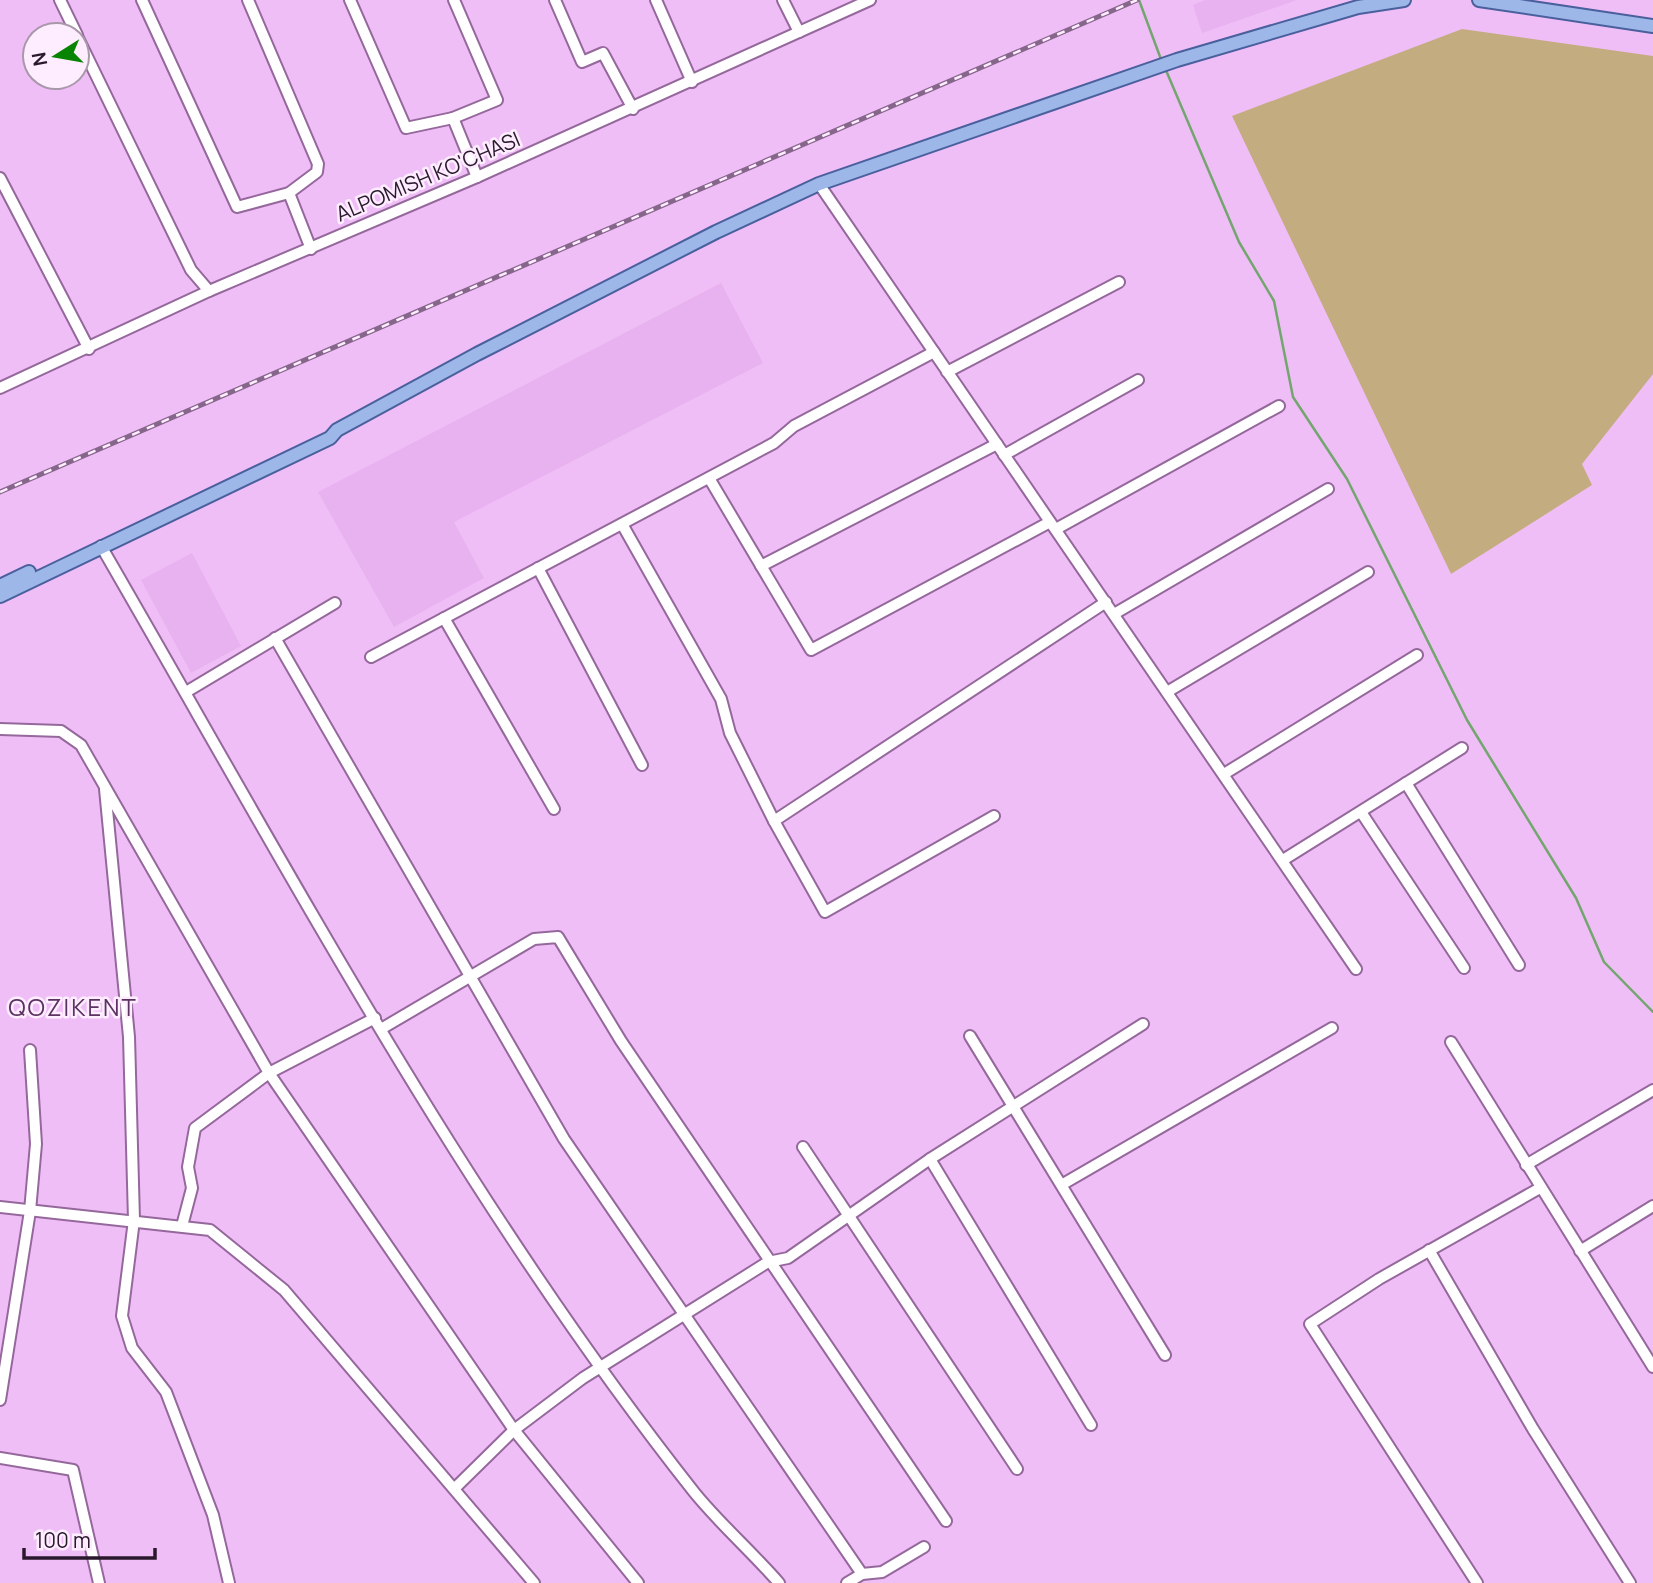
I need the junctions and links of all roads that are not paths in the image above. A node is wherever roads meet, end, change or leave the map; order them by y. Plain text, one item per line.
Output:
1 (60, 0) edge
2 (142, 0) edge
3 (248, 0) edge
4 (350, 0) edge
5 (454, 0) edge
6 (555, 0) edge
7 (656, 0) edge
8 (783, 0) edge
9 (870, 0) edge
10 (1404, 0) edge
11 (1479, 0) edge
12 (70, 21) edge
13 (1653, 26) edge
14 (799, 32) junction
15 (91, 64) edge
16 (692, 82) junction
17 (633, 109) junction
18 (453, 118) junction
19 (477, 177) junction
20 (0, 178) edge
21 (819, 184) junction
22 (289, 193) junction
23 (310, 249) junction
24 (1119, 282) dead end
25 (209, 291) junction
26 (89, 349) junction
27 (934, 352) junction
28 (947, 372) junction
29 (1138, 380) dead end
30 (0, 388) edge
31 (1279, 406) dead end
32 (337, 430) junction
33 (997, 444) junction
34 (1004, 454) junction
35 (709, 478) junction
36 (1328, 489) dead end
37 (622, 523) junction
38 (1053, 526) junction
39 (101, 546) junction
40 (761, 566) junction
41 (538, 568) junction
42 (1368, 572) dead end
43 (0, 586) edge
44 (0, 596) edge
45 (1105, 602) junction
46 (335, 603) dead end
47 (1114, 614) junction
48 (444, 618) junction
49 (275, 638) junction
50 (1417, 655) dead end
51 (372, 657) dead end
52 (186, 692) junction
53 (1167, 692) junction
54 (0, 729) edge
55 (1462, 748) dead end
56 (642, 765) dead end
57 (1224, 774) junction
58 (1406, 783) junction
59 (104, 784) junction
60 (554, 809) dead end
61 (1360, 812) junction
62 (994, 816) dead end
63 (774, 821) junction
64 (1283, 860) junction
65 (1519, 965) dead end
66 (1464, 968) dead end
67 (1356, 969) dead end
68 (471, 977) junction
69 (378, 1023) junction
70 (1143, 1024) dead end
71 (1332, 1028) dead end
72 (970, 1036) dead end
73 (1451, 1042) dead end
74 (30, 1050) dead end
75 (270, 1073) junction
76 (1653, 1090) edge
77 (1015, 1105) junction
78 (803, 1147) dead end
79 (930, 1159) junction
80 (1526, 1165) junction
81 (1063, 1184) junction
82 (1540, 1188) junction
83 (1653, 1206) edge
84 (0, 1207) edge
85 (30, 1211) junction
86 (850, 1215) junction
87 (134, 1220) junction
88 (182, 1226) junction
89 (1429, 1250) junction
90 (1580, 1251) junction
91 (768, 1262) junction
92 (684, 1312) junction
93 (1165, 1355) dead end
94 (1653, 1367) edge
95 (600, 1368) junction
96 (0, 1399) edge
97 (1091, 1425) dead end
98 (514, 1430) junction
99 (0, 1458) edge
100 (1017, 1469) dead end
101 (455, 1488) junction
102 (946, 1521) dead end
103 (924, 1547) dead end
104 (862, 1574) junction
105 (99, 1583) edge
106 (229, 1583) edge
107 (534, 1583) edge
108 (638, 1583) edge
109 (779, 1583) edge
110 (847, 1583) edge
111 (1477, 1583) edge
112 (1630, 1583) edge

1 - 12 street
2 - 22 street
3 - 22 street
4 - 18 street
5 - 18 street
6 - 17 street
7 - 16 street
8 - 14 street
9 - 14 street, ALPOMISH KO'CHASI
10 - 21 main road
11 - 13 main road
14 - 16 street, ALPOMISH KO'CHASI
15 - 25 street
16 - 17 street, ALPOMISH KO'CHASI
17 - 19 street, ALPOMISH KO'CHASI
18 - 19 street
19 - 23 street, ALPOMISH KO'CHASI
20 - 26 street
21 - 27 street
21 - 32 main road
22 - 23 street
23 - 25 street, ALPOMISH KO'CHASI
24 - 28 street
25 - 26 street, ALPOMISH KO'CHASI
26 - 30 street, ALPOMISH KO'CHASI
27 - 28 street
27 - 35 street
28 - 33 street
29 - 34 street
31 - 38 street
32 - 39 main road
32 - 43 main road
33 - 34 street
33 - 40 street
34 - 38 street
35 - 37 street
35 - 40 street
36 - 47 street
37 - 41 street
37 - 63 street
38 - 40 street
38 - 45 street
39 - 44 main road
39 - 52 street
41 - 48 street
41 - 56 street
42 - 53 street
45 - 47 street
45 - 63 street
46 - 49 street
47 - 53 street
48 - 51 street
48 - 60 street
49 - 52 street
49 - 68 street
50 - 57 street
52 - 69 street
53 - 57 street
54 - 59 street
55 - 58 street
57 - 64 street
58 - 61 street
58 - 65 street
59 - 75 street
59 - 87 street
61 - 64 street
61 - 66 street
62 - 63 street
64 - 67 street
68 - 69 street
68 - 91 street
68 - 92 street
69 - 75 street
69 - 95 street
70 - 77 street
71 - 81 street
72 - 77 street
73 - 80 street
74 - 85 street
75 - 88 street
75 - 98 street
76 - 80 street
77 - 79 street
77 - 81 street
78 - 86 street
79 - 86 street
79 - 97 street
80 - 82 street
81 - 93 street
82 - 89 street
82 - 90 street
83 - 90 street
84 - 85 street
85 - 87 street
85 - 96 street
86 - 91 street
86 - 100 street
87 - 88 street
87 - 106 street
88 - 101 street
89 - 111 street
89 - 112 street
90 - 94 street
91 - 92 street
91 - 102 street
92 - 95 street
92 - 104 street
95 - 98 street
95 - 109 street
98 - 101 street
98 - 108 street
99 - 105 street
101 - 107 street
103 - 104 street
104 - 110 street

